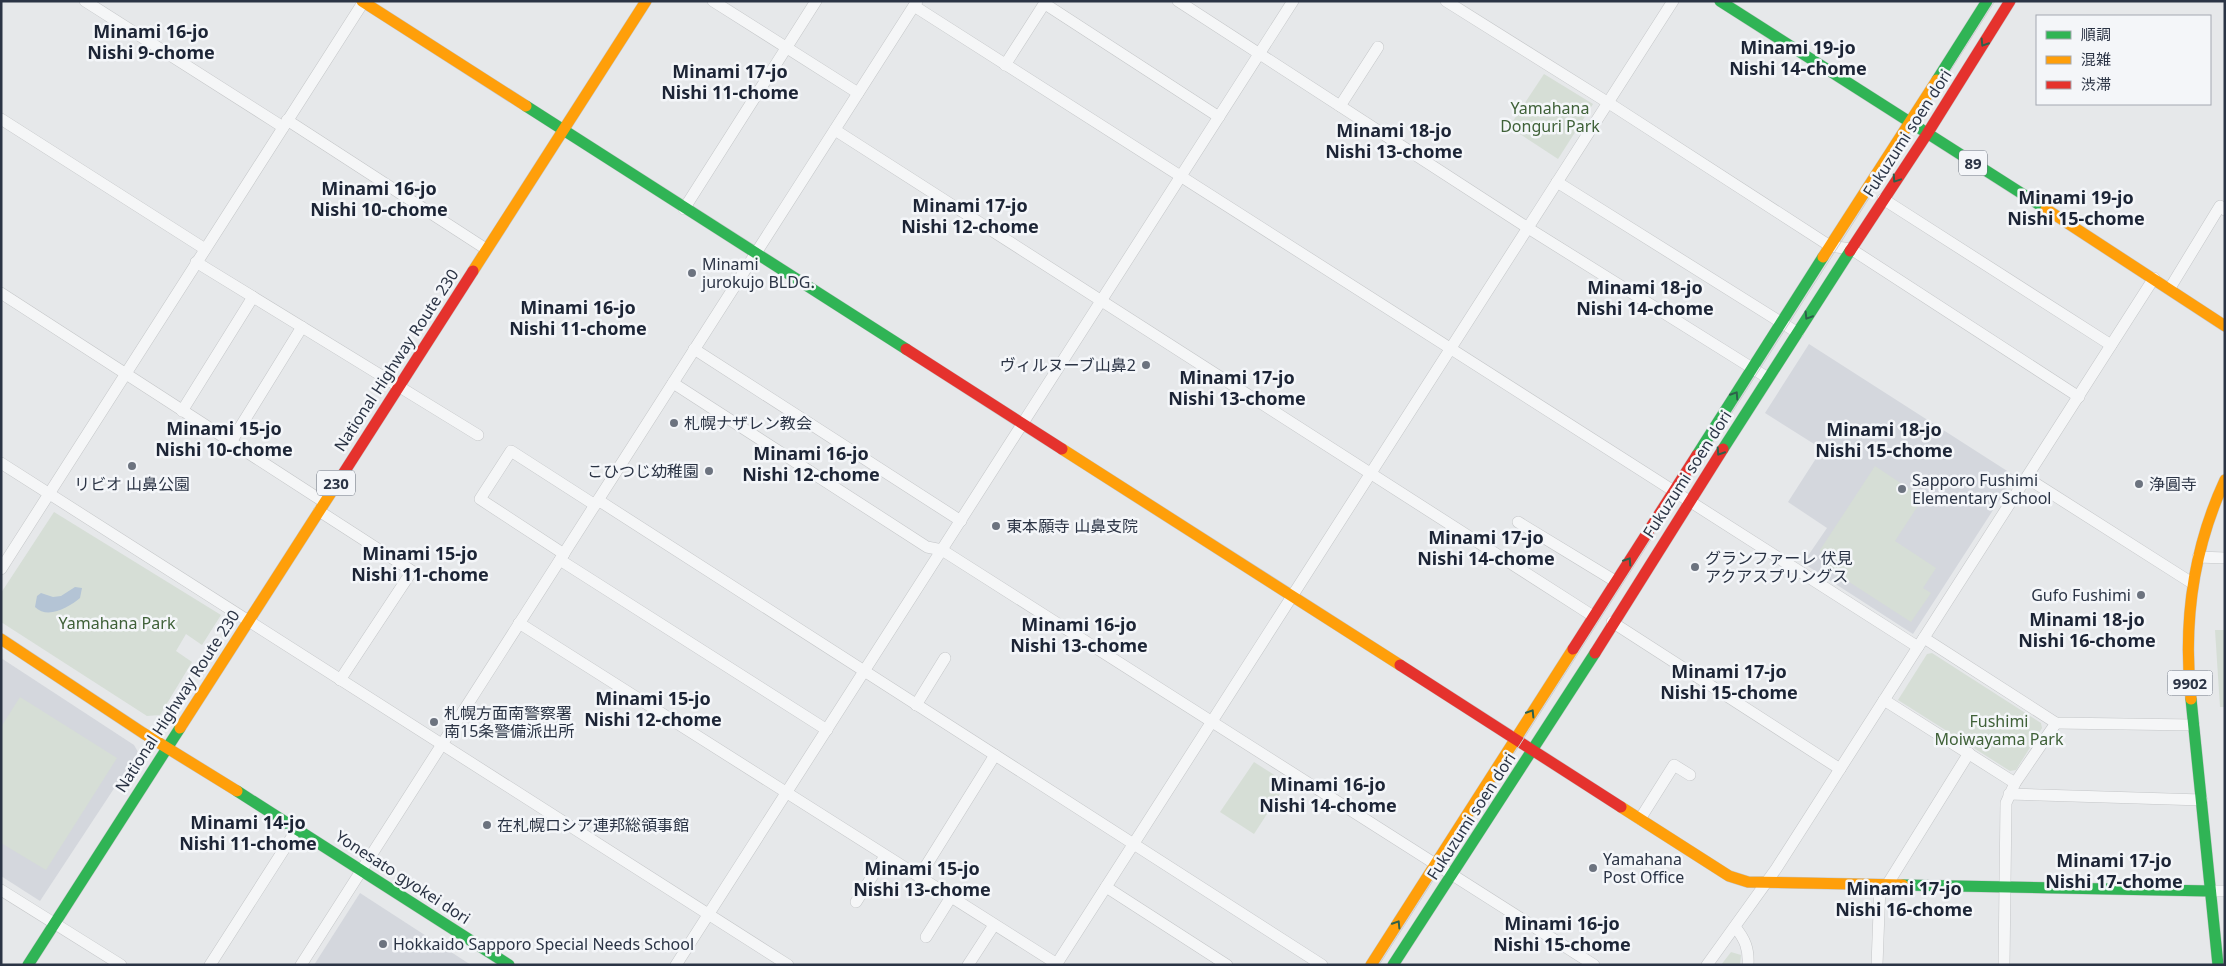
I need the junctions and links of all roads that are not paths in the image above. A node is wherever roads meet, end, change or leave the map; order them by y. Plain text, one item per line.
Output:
1 (85, 1) edge
2 (713, 1) edge
3 (816, 1) edge
4 (1178, 1) edge
5 (1293, 1) edge
6 (1446, 1) edge
7 (1673, 1) edge
8 (1720, 1) edge
9 (1987, 1) edge
10 (1996, 1) edge
11 (363, 2) edge
12 (642, 2) edge
13 (1045, 3) edge
14 (916, 4) edge
15 (2008, 5) edge
16 (1463, 6) edge
17 (1378, 46) dead end
18 (787, 48) junction
19 (1259, 54) junction
20 (1005, 65) junction
21 (858, 93) junction
22 (1608, 103) junction
23 (1340, 106) junction
24 (1219, 117) junction
25 (1, 119) edge
26 (1909, 122) junction
27 (285, 124) junction
28 (835, 130) junction
29 (562, 131) junction
30 (1927, 134) junction
31 (1181, 176) junction
32 (1557, 182) junction
33 (1883, 199) junction
34 (684, 209) junction
35 (2225, 210) edge
36 (1528, 228) junction
37 (1830, 246) junction
38 (205, 248) junction
39 (486, 249) junction
40 (1851, 249) junction
41 (755, 254) junction
42 (196, 262) junction
43 (2154, 278) junction
44 (2170, 288) junction
45 (1, 293) edge
46 (252, 297) junction
47 (1102, 301) junction
48 (1781, 323) junction
49 (2225, 326) edge
50 (302, 327) junction
51 (1798, 333) junction
52 (2111, 346) junction
53 (694, 349) junction
54 (1450, 350) junction
55 (1752, 368) junction
56 (125, 374) junction
57 (1768, 378) junction
58 (672, 383) junction
59 (398, 386) junction
60 (2078, 396) junction
61 (182, 411) junction
62 (1022, 425) junction
63 (478, 435) dead end
64 (231, 442) junction
65 (1, 463) edge
66 (1371, 473) junction
67 (2027, 478) junction
68 (2225, 480) edge
69 (1672, 491) junction
70 (49, 494) junction
71 (597, 502) junction
72 (1689, 502) junction
73 (321, 507) junction
74 (961, 521) junction
75 (1518, 522) dead end
76 (942, 550) junction
77 (562, 557) junction
78 (2198, 557) junction
79 (2225, 558) edge
80 (1, 568) edge
81 (1615, 581) junction
82 (2192, 583) junction
83 (1292, 596) junction
84 (1593, 616) junction
85 (247, 622) junction
86 (1612, 622) junction
87 (519, 623) junction
88 (1, 639) edge
89 (1921, 643) junction
90 (945, 658) dead end
91 (864, 672) junction
92 (340, 680) junction
93 (1884, 700) junction
94 (916, 705) junction
95 (1212, 722) junction
96 (2056, 723) junction
97 (2194, 725) junction
98 (827, 730) junction
99 (1514, 739) junction
100 (441, 744) junction
101 (168, 746) junction
102 (1533, 751) junction
103 (1969, 753) junction
104 (995, 755) junction
105 (1840, 769) junction
106 (1690, 775) dead end
107 (2015, 783) junction
108 (786, 793) junction
109 (2009, 794) junction
110 (2202, 800) junction
111 (1640, 819) junction
112 (296, 829) junction
113 (1134, 844) junction
114 (885, 856) junction
115 (1435, 863) junction
116 (361, 870) junction
117 (1452, 874) junction
118 (919, 877) junction
119 (1768, 882) junction
120 (1883, 885) junction
121 (2004, 886) junction
122 (1106, 887) junction
123 (1, 890) edge
124 (2210, 891) junction
125 (2225, 891) edge
126 (951, 897) junction
127 (856, 902) dead end
128 (708, 915) junction
129 (55, 923) junction
130 (994, 925) junction
131 (1735, 927) junction
132 (926, 937) dead end
133 (1056, 964) edge
134 (28, 965) edge
135 (121, 965) edge
136 (210, 965) edge
137 (301, 965) edge
138 (509, 965) edge
139 (676, 965) edge
140 (788, 965) edge
141 (968, 965) edge
142 (1227, 965) edge
143 (1322, 965) edge
144 (1371, 965) edge
145 (1393, 965) edge
146 (1594, 965) edge
147 (1707, 965) edge
148 (1748, 965) edge
149 (1877, 965) edge
150 (2004, 965) edge
151 (2218, 965) edge

1 - 27 street
2 - 18 street
3 - 18 street
4 - 19 street
5 - 19 street
6 - 16 street
7 - 22 street
8 - 26 main road, 89
9 - 26 main road, Fukuzumi soen dori
10 - 15 street
11 - 27 street
11 - 29 main road
12 - 29 main road, National Highway Route 230 / 230
13 - 20 street
13 - 24 street
14 - 20 street
14 - 21 street
15 -> 30 main road, Fukuzumi soen dori
16 - 22 street
17 - 23 street
18 - 21 street
18 - 34 street
19 - 23 street
19 - 24 street
20 - 31 street
21 - 28 street
22 - 32 street
22 - 37 street
23 - 36 street
24 - 31 street
25 - 38 street
26 - 30 main road, 89
26 - 37 main road, Fukuzumi soen dori
27 - 38 street
27 - 39 street
28 - 41 street
28 - 47 street
29 - 34 main road
29 - 39 main road, National Highway Route 230 / 230
30 -> 33 main road, Fukuzumi soen dori
30 - 43 main road, 89
31 - 47 street
31 - 54 street
32 - 36 street
32 - 48 street
33 - 40 main road, Fukuzumi soen dori
33 - 52 street
34 - 41 main road
35 - 44 street
36 - 54 street
36 - 55 street
37 - 40 street
37 - 48 main road, Fukuzumi soen dori
38 - 42 street
39 - 59 main road, National Highway Route 230 / 230
40 -> 51 main road, Fukuzumi soen dori
40 - 60 street
41 - 53 street
41 - 62 main road
42 - 46 street
42 - 56 street
43 - 44 main road, 89
43 - 52 street
44 - 49 main road, 89
45 - 56 street
46 - 50 street
46 - 61 street
47 - 62 street
47 - 66 street
48 - 51 street
48 - 55 main road, Fukuzumi soen dori
50 - 59 street
50 - 64 street
51 - 57 main road, Fukuzumi soen dori
52 - 60 street
53 - 58 street
53 - 74 street
54 - 66 street
54 - 69 street
55 - 57 street
69 -> 55 main road, Fukuzumi soen dori
56 - 61 street
56 - 70 street
57 -> 72 main road, Fukuzumi soen dori
58 - 71 street
58 - 76 street
59 - 63 street
59 - 73 main road, National Highway Route 230 / 230
60 - 67 street
61 - 64 street
62 - 74 street
62 - 83 main road
64 - 73 street
65 - 70 street
66 - 83 street
66 - 84 street
67 - 82 street
67 - 89 street
68 - 78 main road, 9902
69 - 72 street
81 -> 69 main road, Fukuzumi soen dori
70 - 80 street
70 - 85 street
71 - 77 street
71 - 77 street
71 - 91 street
72 - 86 main road, Fukuzumi soen dori
72 - 89 street
73 - 85 main road, National Highway Route 230 / 230
73 - 92 street
74 - 76 street
75 - 81 street
76 - 91 street
76 - 95 street
77 - 87 street
77 - 98 street
78 - 79 street
78 - 82 main road, 9902
81 - 84 main road, Fukuzumi soen dori
82 - 97 main road, 9902
83 - 95 street
83 - 99 main road
99 -> 84 main road, Fukuzumi soen dori
85 - 92 street
85 - 101 main road, National Highway Route 230 / 230
86 - 102 main road, Fukuzumi soen dori
86 - 105 street
87 - 100 street
87 - 108 street
88 - 101 main road, Yonesato gyokei dori
89 - 93 street
89 - 96 street
90 - 94 street
91 - 94 street
91 - 98 street
92 - 100 street
93 - 103 street
93 - 105 street
94 - 104 street
95 - 113 street
95 - 115 street
96 - 97 street
96 - 107 street
97 - 110 main road, 9902
98 - 108 street
99 - 102 main road
99 - 115 main road, Fukuzumi soen dori
100 - 116 street
100 - 128 street
101 - 112 main road, Yonesato gyokei dori
101 - 129 main road, National Highway Route 230 / 230
102 - 111 main road
102 - 117 main road, Fukuzumi soen dori
103 - 107 street
103 - 120 street
104 - 113 street
104 - 118 street
105 - 119 street
106 - 111 street
107 - 109 street
108 - 114 street
108 - 128 street
109 - 110 street
109 - 121 street
110 - 124 main road, 9902
111 - 119 main road
112 - 116 main road, Yonesato gyokei dori
112 - 136 street
113 - 122 street
113 - 143 street
114 - 118 street
114 - 127 street
115 - 117 street
144 -> 115 main road, Fukuzumi soen dori
116 - 137 street
116 - 138 main road, Yonesato gyokei dori
117 - 145 main road, Fukuzumi soen dori
117 - 146 street
118 - 126 street
119 - 120 main road
119 - 131 street
120 - 121 main road
120 - 149 street
121 - 124 main road
121 - 150 street
122 - 133 street
122 - 142 street
123 - 129 street
124 - 125 street
124 - 151 main road, 9902
126 - 130 street
126 - 132 street
128 - 139 street
128 - 140 street
129 - 134 main road, National Highway Route 230 / 230
129 - 135 street
130 - 133 street
130 - 141 street
131 - 147 street
131 - 148 street

